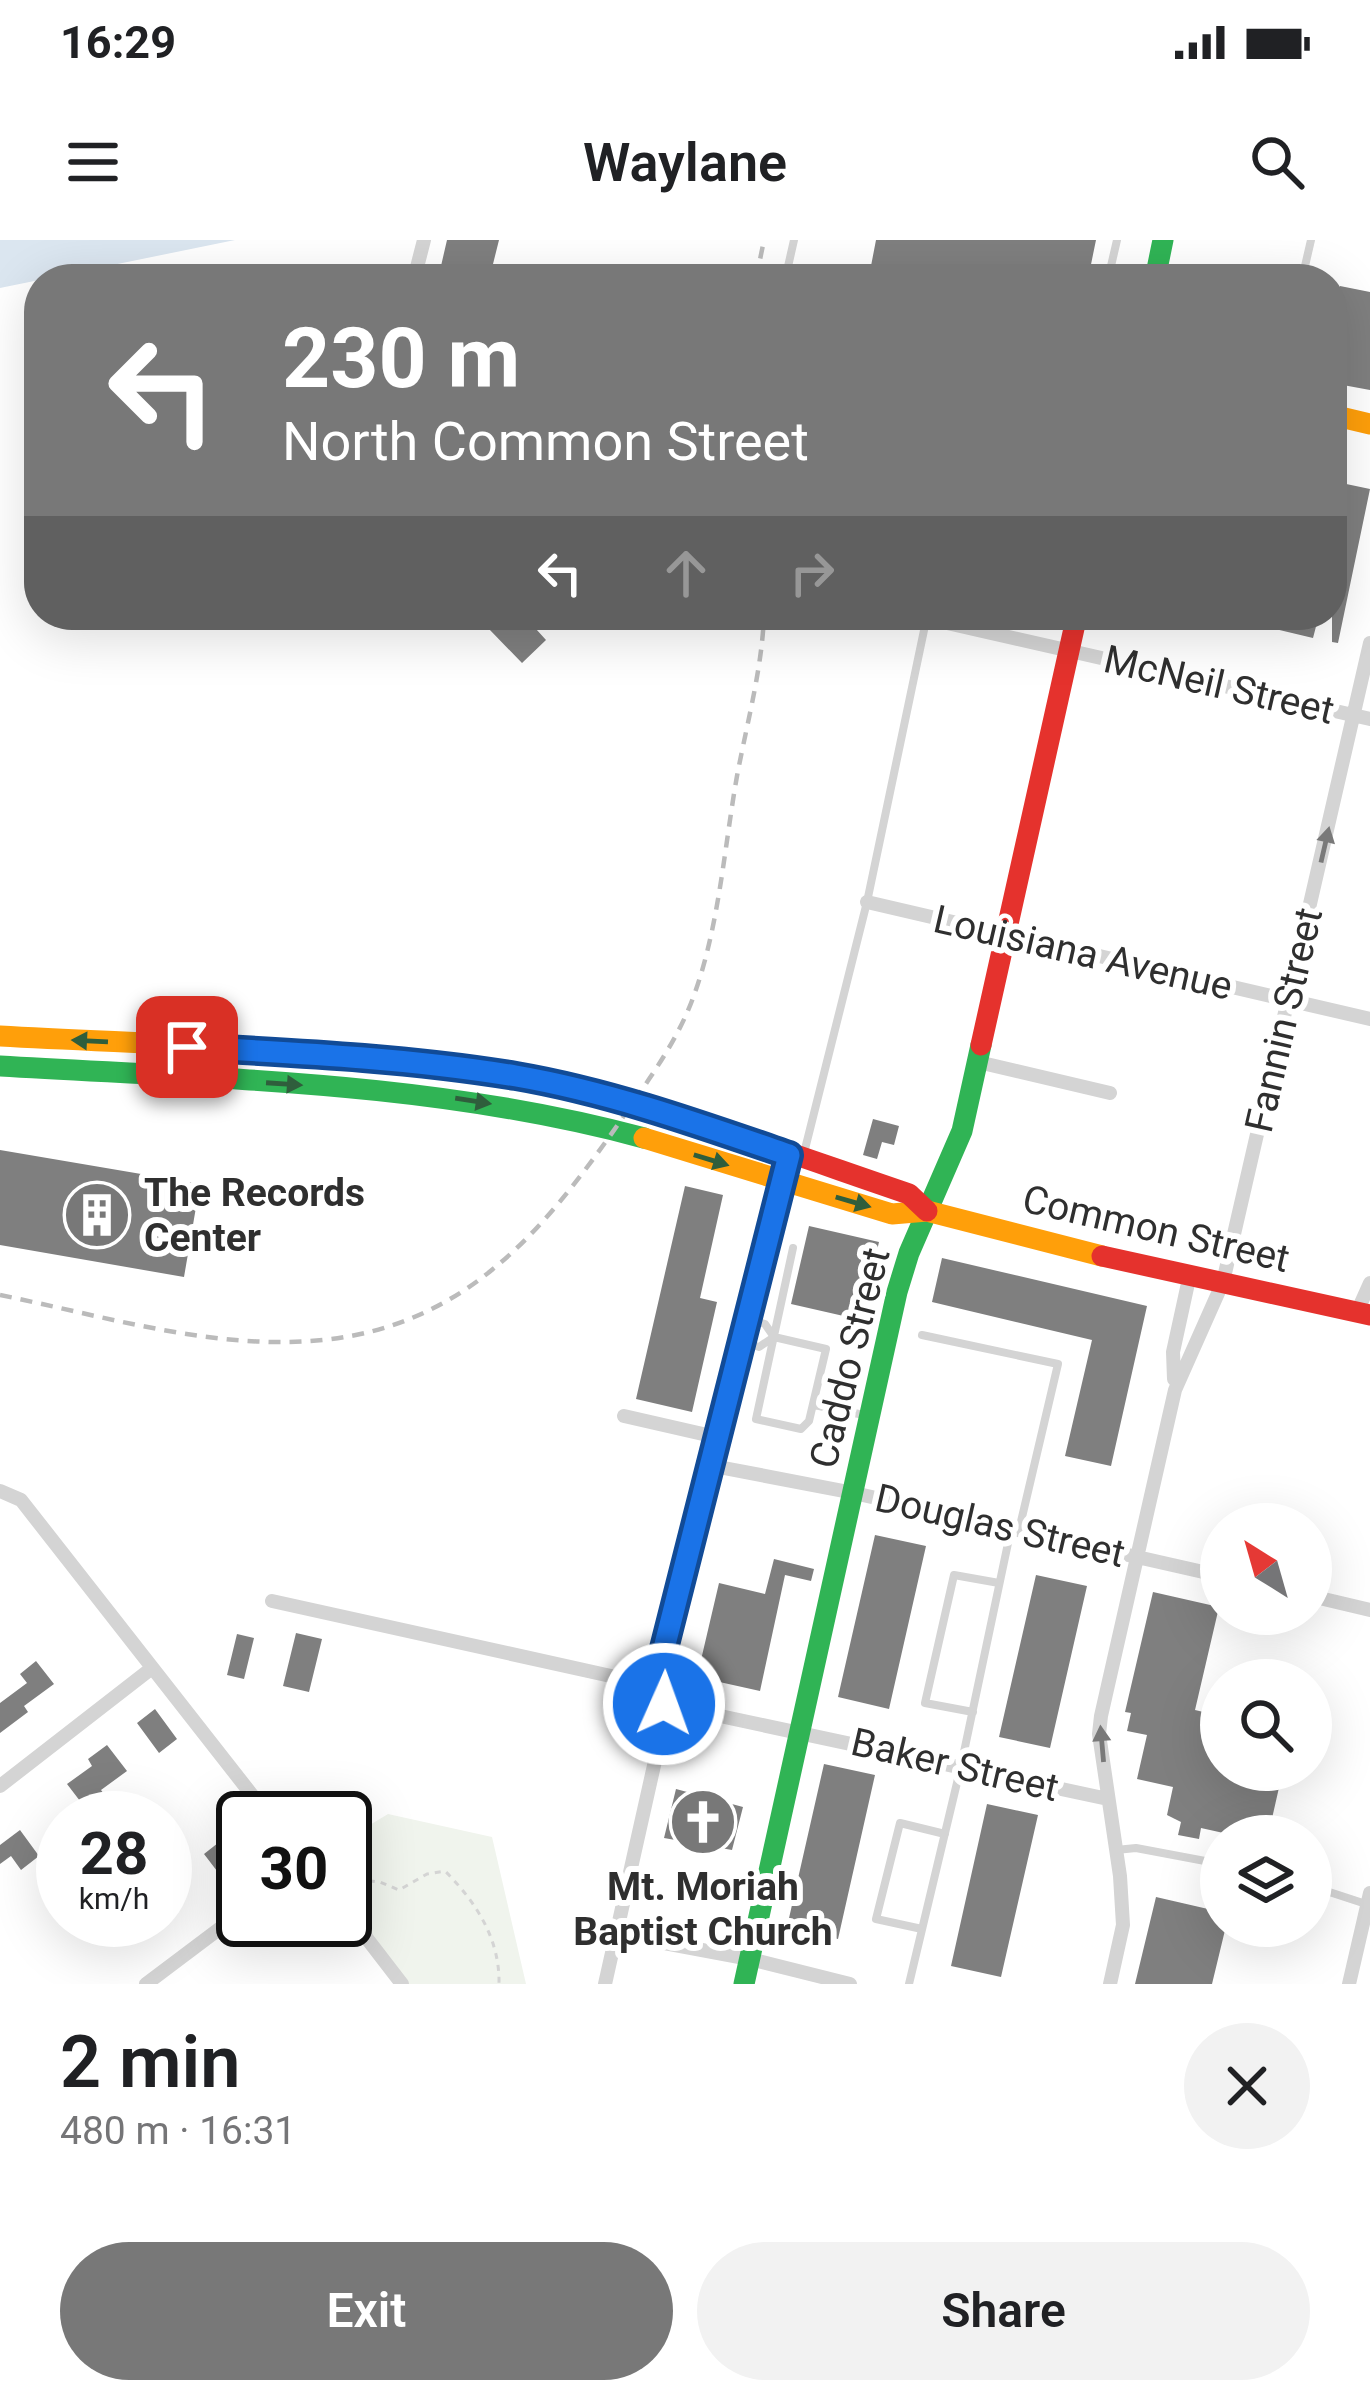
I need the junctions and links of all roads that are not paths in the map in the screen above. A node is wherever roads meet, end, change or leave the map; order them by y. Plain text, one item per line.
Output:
1 (919, 630) edge
2 (981, 630) edge
3 (1074, 630) edge
4 (1370, 644) edge
5 (1069, 651) junction
6 (1354, 715) junction
7 (1370, 719) edge
8 (867, 902) junction
9 (1007, 937) junction
10 (1290, 1000) junction
11 (1370, 1018) edge
12 (0, 1036) edge
13 (978, 1062) junction
14 (0, 1066) edge
15 (1110, 1093) dead end
16 (796, 1157) junction
17 (780, 1180) junction
18 (927, 1211) junction
19 (793, 1248) dead end
20 (1190, 1274) junction
21 (1223, 1282) junction
22 (1370, 1283) edge
23 (1364, 1314) edge
24 (746, 1319) junction
25 (922, 1335) dead end
26 (774, 1337) junction
27 (740, 1342) junction
28 (1175, 1390) junction
29 (814, 1405) junction
30 (624, 1416) dead end
31 (871, 1416) junction
32 (716, 1437) junction
33 (708, 1465) junction
34 (2, 1491) edge
35 (854, 1493) junction
36 (1015, 1530) junction
37 (1136, 1557) junction
38 (1200, 1571) edge
39 (999, 1583) junction
40 (272, 1601) dead end
41 (1332, 1601) edge
42 (1370, 1610) edge
43 (152, 1668) junction
44 (656, 1686) junction
45 (664, 1704) junction
46 (973, 1712) junction
47 (802, 1730) junction
48 (962, 1766) junction
49 (0, 1786) edge
50 (249, 1791) edge
51 (1108, 1799) junction
52 (945, 1834) junction
53 (1116, 1850) junction
54 (1200, 1860) edge
55 (1332, 1891) edge
56 (1369, 1899) edge
57 (922, 1929) junction
58 (216, 1931) edge
59 (616, 1934) junction
60 (372, 1945) edge
61 (750, 1960) junction
62 (146, 1984) edge
63 (402, 1984) edge
64 (605, 1984) edge
65 (744, 1984) edge
66 (850, 1984) edge
67 (909, 1984) edge
68 (1110, 1984) edge
69 (1349, 1984) edge

1 - 8 lane
2 - 5 street, McNeil Street
3 - 5 main road, Caddo Street
4 - 6 street, Fannin Street
5 - 6 street, McNeil Street
5 - 9 main road, Caddo Street
6 - 7 street, McNeil Street
10 -> 6 street, Fannin Street
8 - 9 street, Louisiana Avenue
8 - 16 lane
9 - 10 street, Louisiana Avenue
9 - 13 main road, Caddo Street
10 - 11 street, Louisiana Avenue
10 - 21 street, Fannin Street
16 -> 12 main road, Common Street
13 - 15 street
13 - 18 main road, Caddo Street
14 -> 17 main road, Common Street
16 - 17 street
16 - 18 main road, Common Street
17 -> 18 main road, Common Street
17 - 24 street
18 - 20 main road, Common Street
18 - 31 main road, Caddo Street
19 - 26 lane
20 - 21 main road, Common Street
20 - 28 street, Fannin Street
21 - 23 main road, Common Street
21 - 28 street, Fannin Street
22 - 23 street
24 - 26 lane
24 - 27 street
25 - 36 lane
26 - 27 lane
26 - 29 lane
26 - 29 lane
27 - 32 street
28 - 37 street, Fannin Street
29 - 31 lane
30 - 32 street
31 - 35 main road, Caddo Street
32 - 33 street
33 - 35 street, Douglas Street
33 - 44 street
34 - 43 street
35 - 36 street, Douglas Street
35 - 47 main road, Caddo Street
36 - 37 street, Douglas Street
36 - 39 lane
37 - 38 street, Douglas Street
51 -> 37 street, Fannin Street
39 - 46 lane
39 - 46 lane
40 - 44 street
41 - 42 street
43 - 49 street
43 - 50 street
44 - 45 street
45 - 47 street, Baker Street
45 - 59 street
46 - 48 lane
47 - 48 street, Baker Street
47 - 61 main road, Caddo Street
48 - 51 street, Baker Street
48 - 52 lane
51 - 53 street, Fannin Street
52 - 57 lane
52 - 57 lane
53 - 54 lane
53 - 68 street, Fannin Street
55 - 56 lane
56 - 69 street
57 - 67 lane
58 - 62 street
59 - 61 street
59 - 64 street
60 - 63 street
61 - 65 main road, Caddo Street
61 - 66 street

